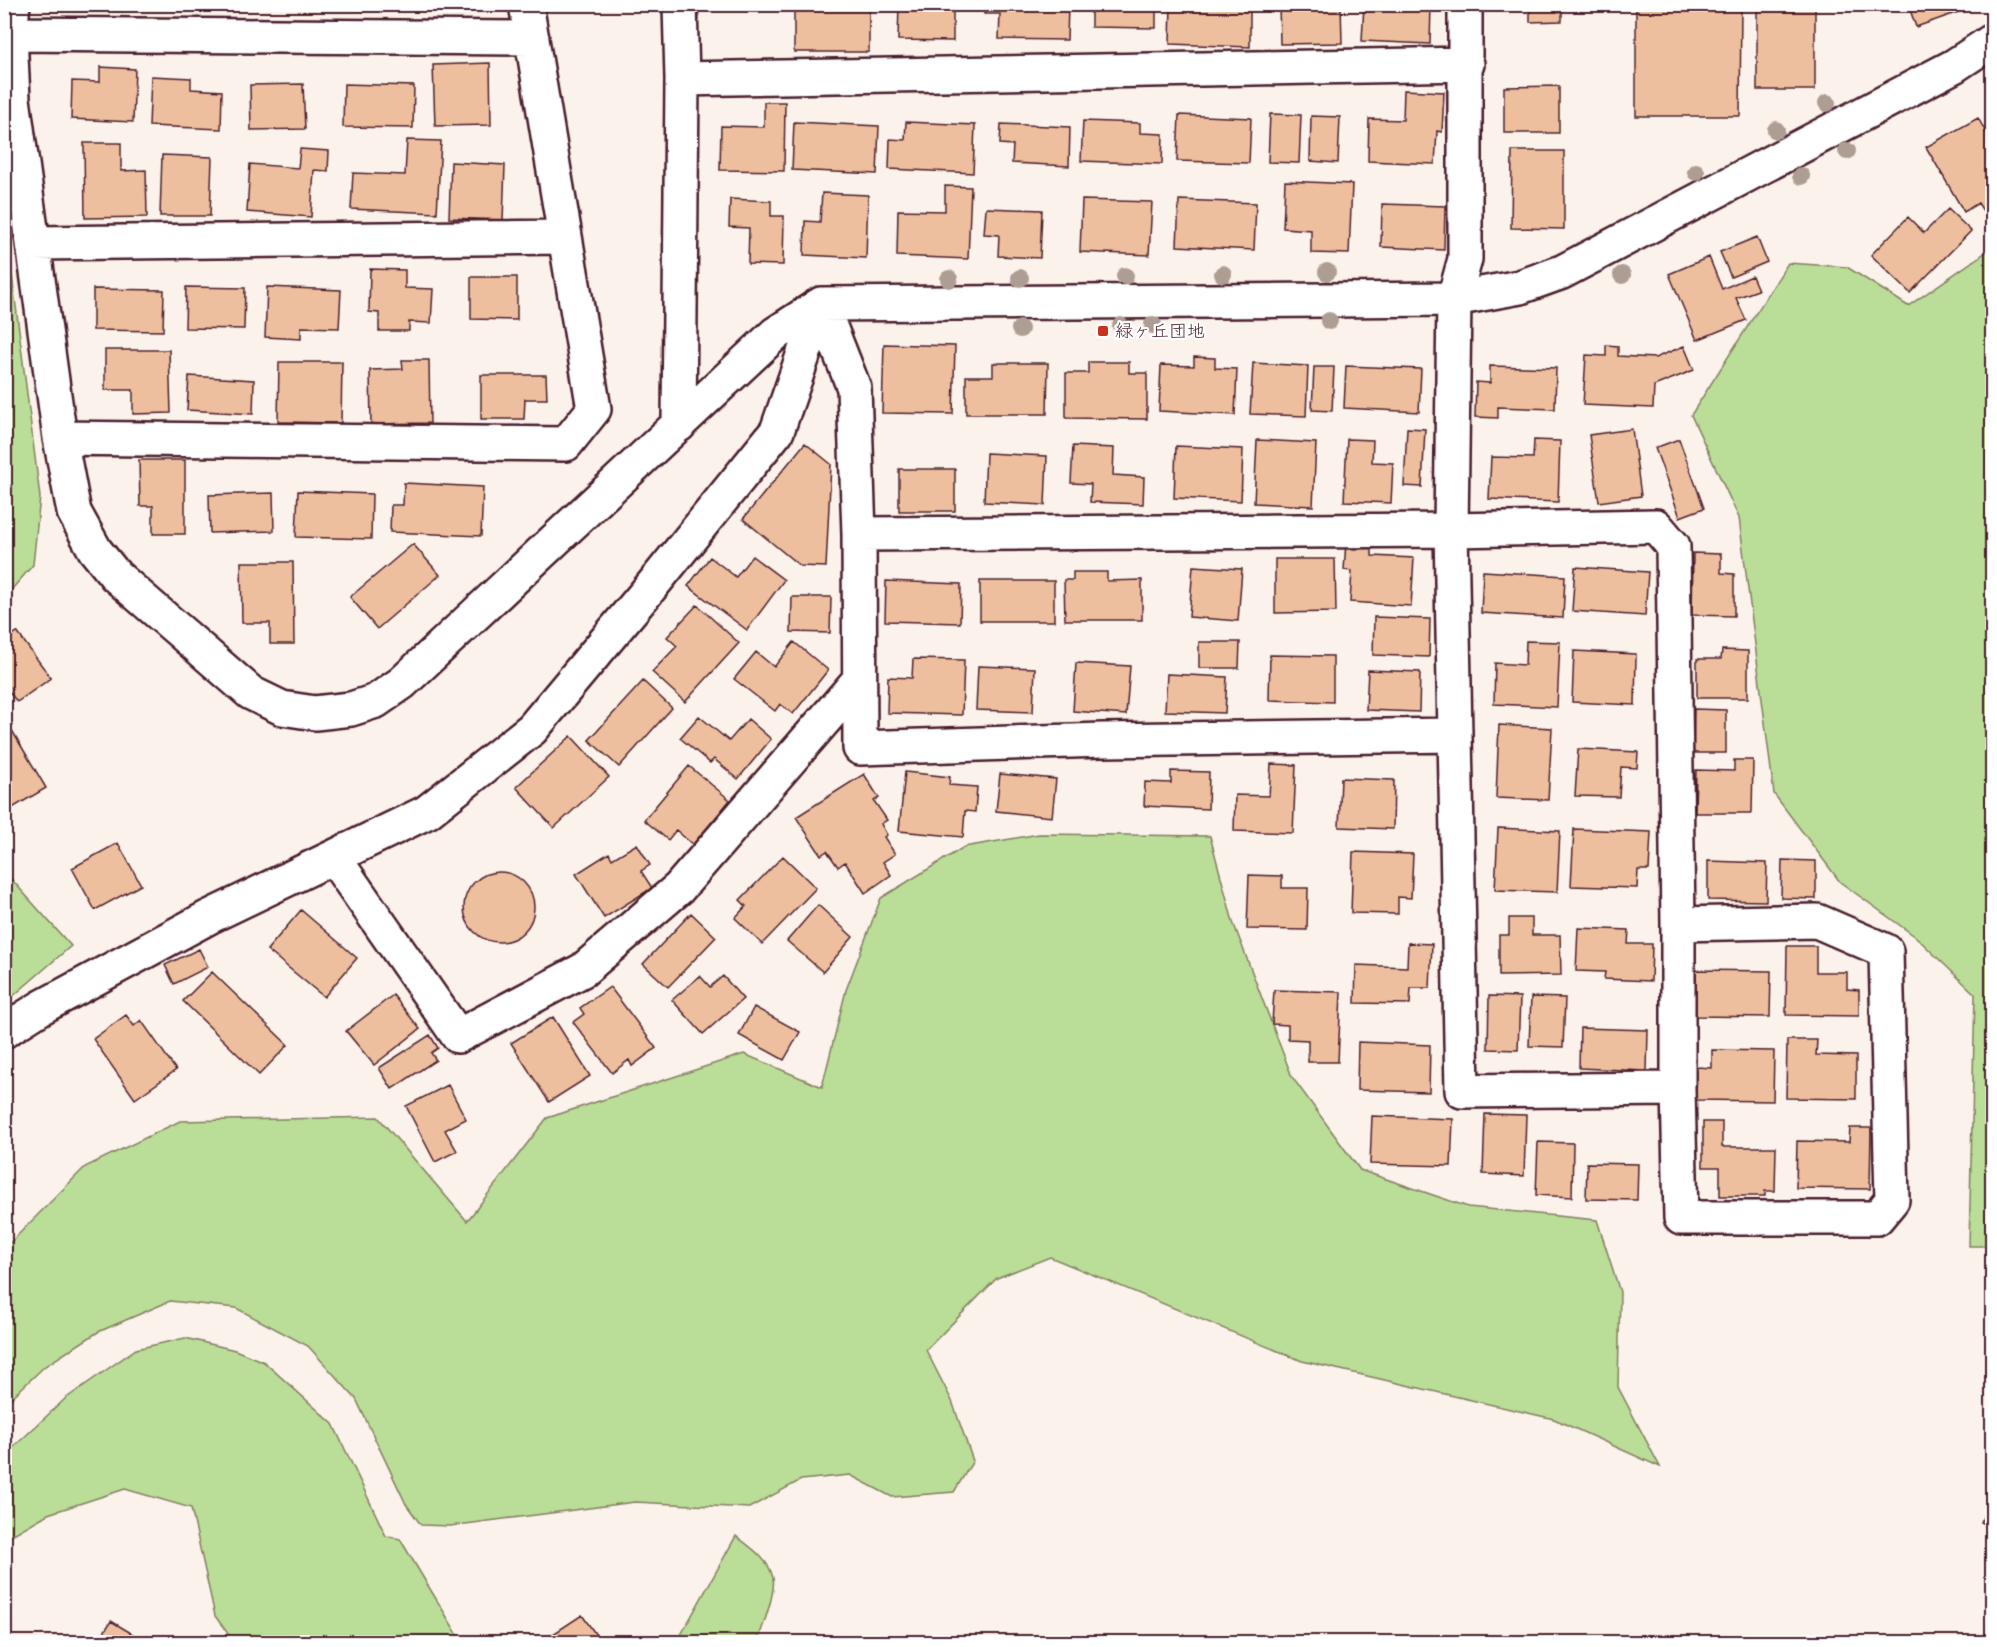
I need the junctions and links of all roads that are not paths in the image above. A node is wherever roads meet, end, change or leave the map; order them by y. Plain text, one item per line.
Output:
1 (526, 4) edge
2 (680, 4) edge
3 (1466, 4) edge
4 (12, 19) edge
5 (532, 38) junction
6 (1992, 41) edge
7 (1467, 64) junction
8 (682, 79) junction
9 (564, 237) junction
10 (33, 243) junction
11 (1454, 299) junction
12 (821, 304) junction
13 (679, 425) junction
14 (60, 438) junction
15 (1451, 530) junction
16 (859, 534) junction
17 (859, 680) junction
18 (1455, 735) junction
19 (334, 858) junction
20 (1678, 924) junction
21 (4, 1031) edge
22 (1678, 1089) junction

1 - 5 street
2 - 8 street
3 - 7 street
4 - 5 street
4 - 10 street
5 - 9 street
6 - 11 street
7 - 8 street
7 - 11 street
8 - 13 street
9 - 10 street
9 - 14 street
10 - 14 street
11 - 12 street
11 - 15 street
12 - 13 street
12 - 16 street
12 - 19 street
13 - 14 street
15 - 16 street
15 - 18 street
15 - 20 street
16 - 17 street
17 - 18 street
17 - 19 street
18 - 22 street
19 - 21 street
20 - 22 street
20 - 22 street

